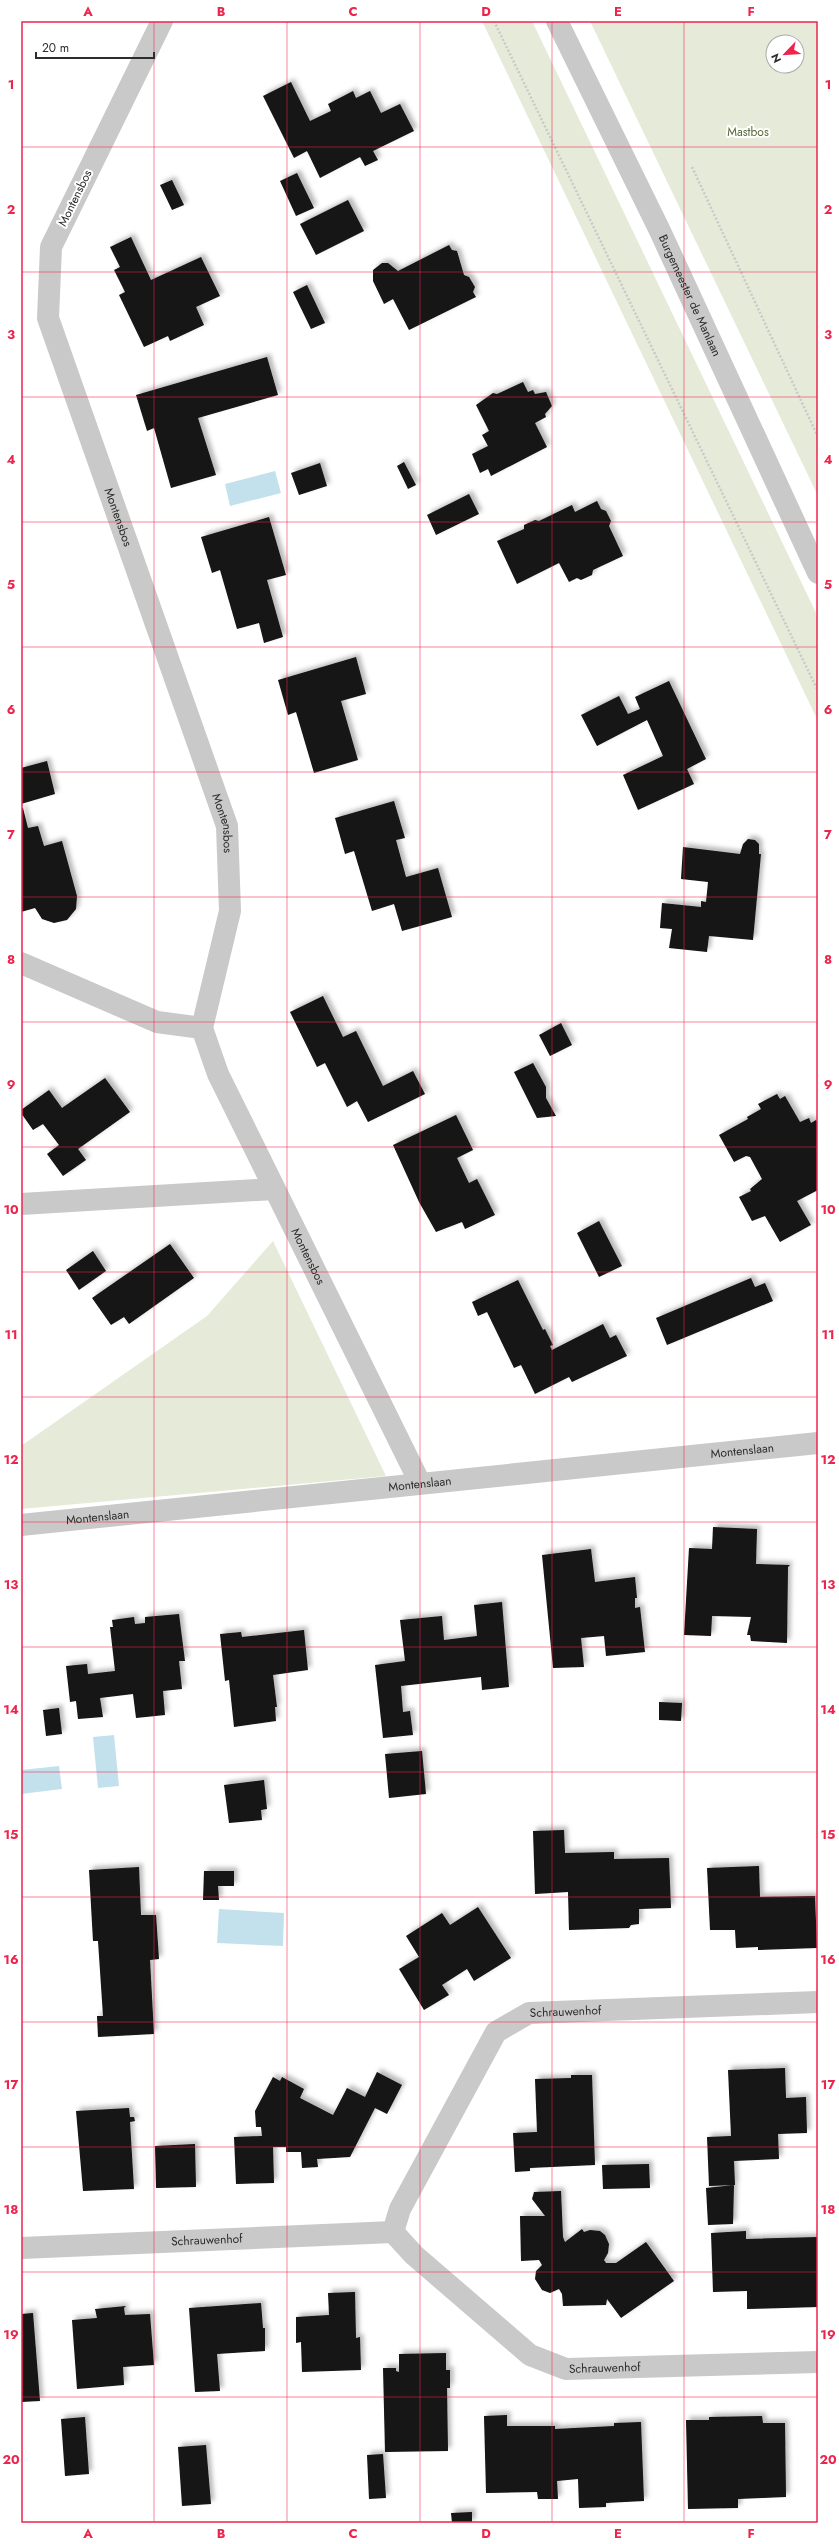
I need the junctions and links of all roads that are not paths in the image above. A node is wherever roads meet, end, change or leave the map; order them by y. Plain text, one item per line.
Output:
1 (162, 21) edge
2 (557, 21) edge
3 (818, 573) edge
4 (21, 963) edge
5 (202, 1028) junction
6 (274, 1189) junction
7 (21, 1204) edge
8 (818, 1443) edge
9 (420, 1483) junction
10 (21, 1525) edge
11 (818, 2002) edge
12 (393, 2232) junction
13 (21, 2248) edge
14 (818, 2362) edge

1 - 5 street, Montensbos
2 - 3 street, Burgemeester de Manlaan
4 - 5 street
5 - 6 street, Montensbos
6 - 7 street
6 - 9 street, Montensbos
8 - 9 street, Montenslaan
9 - 10 street, Montenslaan
11 - 12 street, Schrauwenhof
12 - 13 street, Schrauwenhof
12 - 14 street, Schrauwenhof

